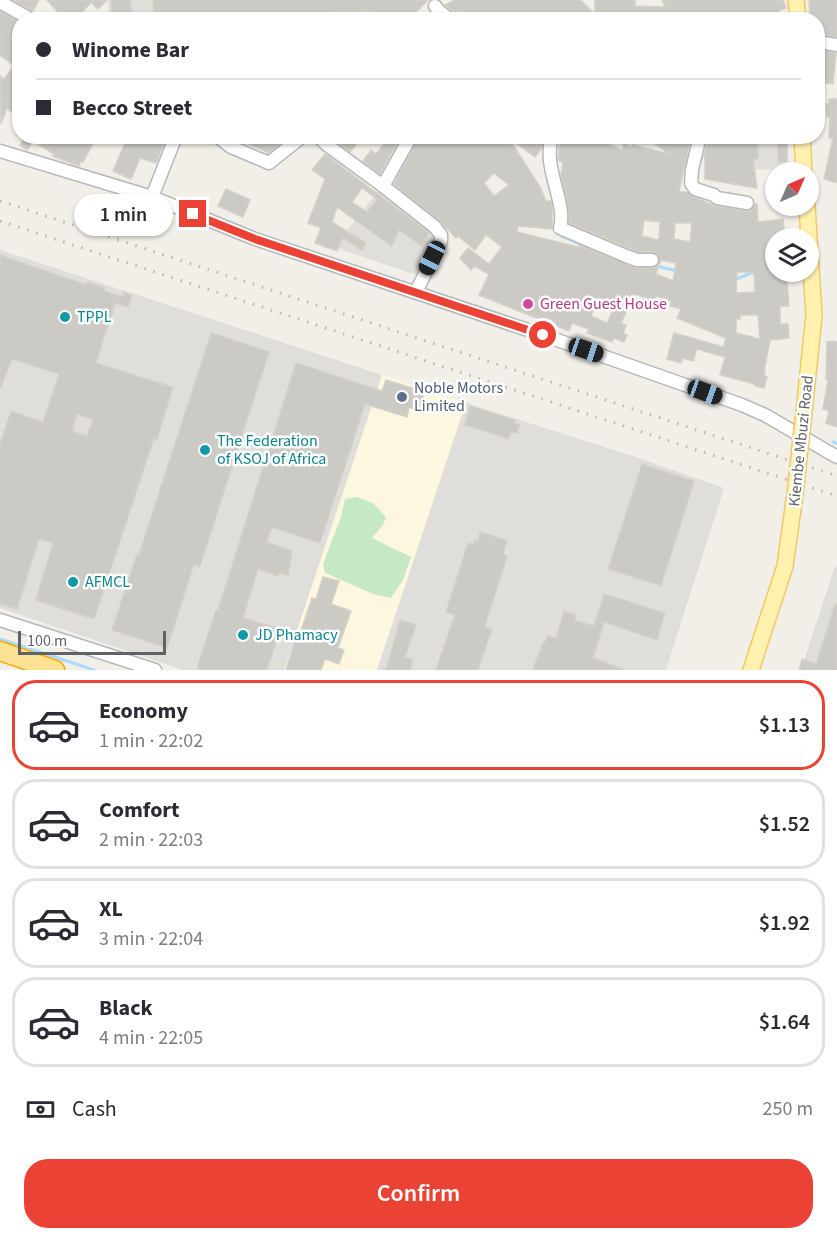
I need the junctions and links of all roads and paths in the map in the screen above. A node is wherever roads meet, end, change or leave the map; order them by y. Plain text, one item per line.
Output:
1 (0, 2) edge
2 (18, 12) edge
3 (173, 144) edge
4 (227, 144) edge
5 (293, 144) edge
6 (326, 144) edge
7 (407, 144) edge
8 (550, 144) edge
9 (698, 144) edge
10 (802, 144) edge
11 (0, 151) edge
12 (803, 162) edge
13 (383, 186) junction
14 (152, 197) junction
15 (747, 203) dead end
16 (808, 216) edge
17 (652, 260) dead end
18 (416, 292) junction
19 (837, 457) edge
20 (0, 620) edge
21 (0, 651) edge
22 (55, 670) edge
23 (155, 670) edge
24 (751, 670) edge

1 - 2 street
3 - 14 street
4 - 5 street
6 - 13 street
7 - 13 street
8 - 17 street
9 - 15 street
10 - 12 main road
11 - 14 street
13 - 18 street
14 - 18 street
16 - 24 main road, Kiembe Mbuzi Road, bridge
18 - 19 street
20 - 23 street
21 - 22 highway

